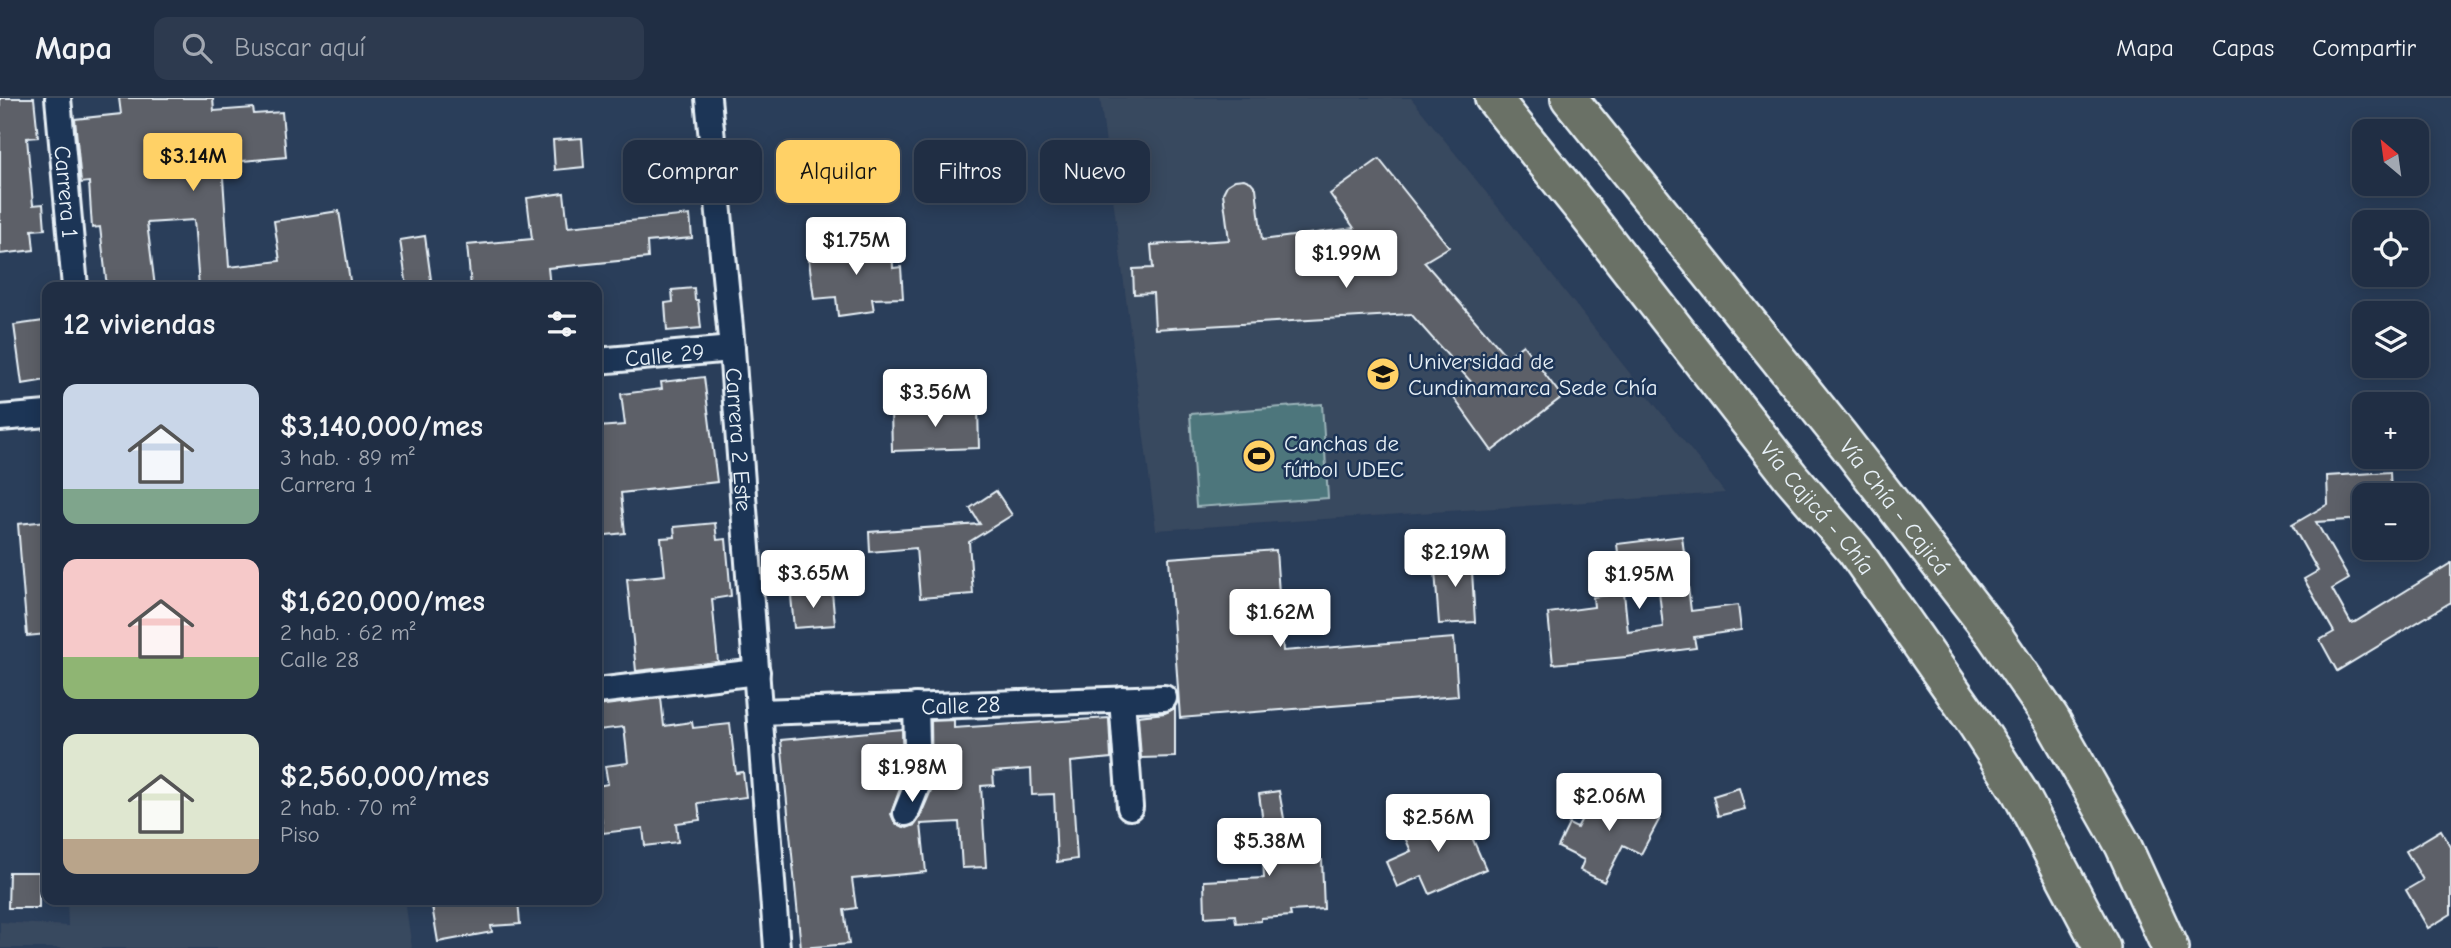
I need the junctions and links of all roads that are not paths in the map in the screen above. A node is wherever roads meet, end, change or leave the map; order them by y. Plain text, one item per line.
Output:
1 (58, 98) edge
2 (708, 98) edge
3 (1493, 98) edge
4 (1569, 98) edge
5 (75, 282) edge
6 (732, 349) junction
7 (602, 362) edge
8 (42, 414) edge
9 (0, 418) edge
10 (757, 672) junction
11 (602, 690) edge
12 (1164, 698) dead end
13 (1122, 699) junction
14 (916, 706) junction
15 (760, 712) junction
16 (1130, 807) dead end
17 (906, 813) dead end
18 (777, 948) edge
19 (2102, 948) edge
20 (2170, 948) edge

1 - 5 street, Carrera 1
2 - 6 street, Carrera 2 Este
3 - 19 highway, Vía Cajicá - Chía
4 - 20 highway, Vía Chía - Cajicá
6 - 7 street, Calle 29
6 - 10 street, Carrera 2 Este
8 - 9 street
10 - 11 street
10 - 15 street, Carrera 2 Este
12 - 13 street, Calle 28
13 - 14 street, Calle 28
13 - 16 street
14 - 15 street, Calle 28
14 - 17 street
15 - 18 street, Carrera 2 Este

